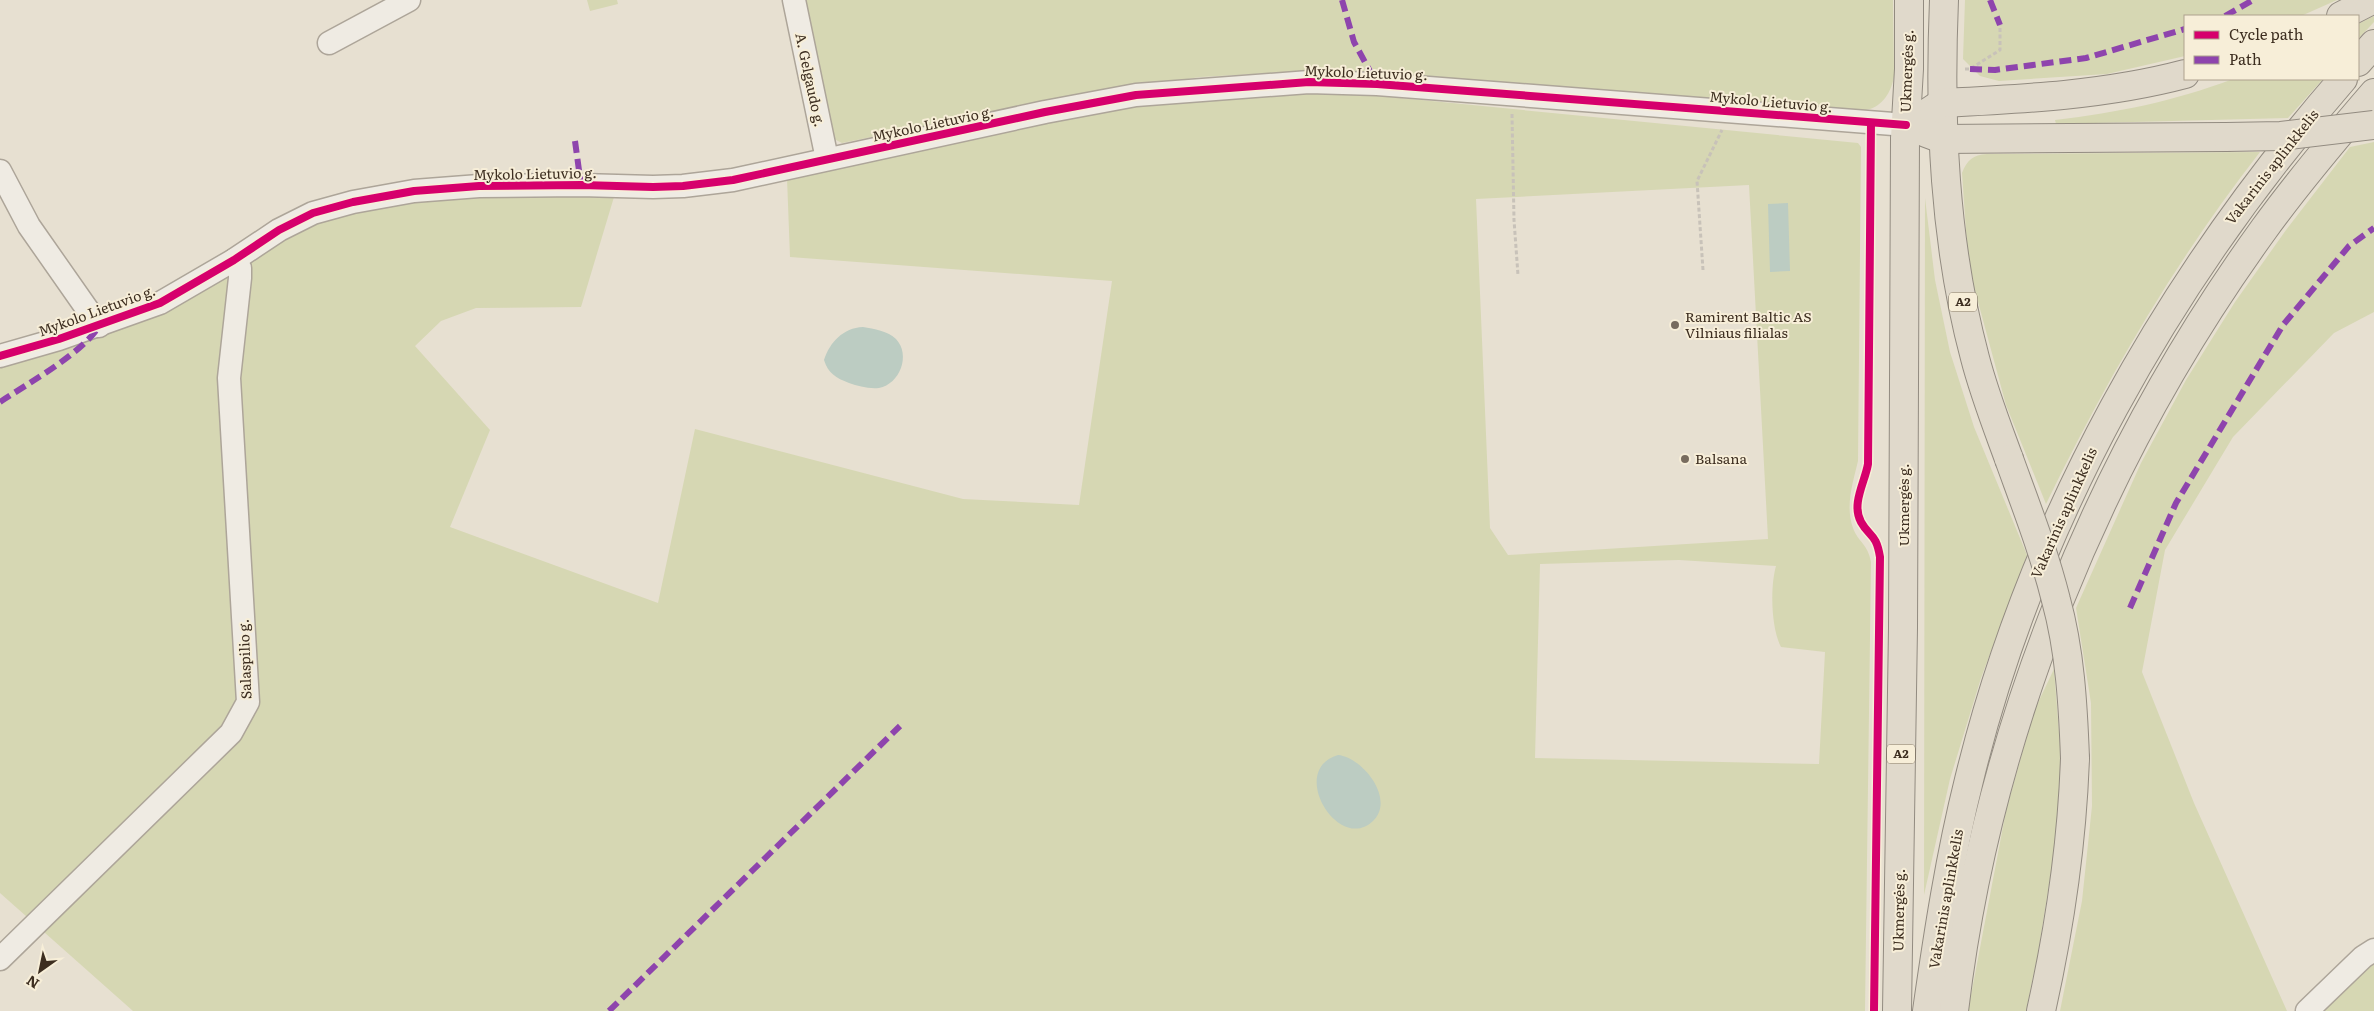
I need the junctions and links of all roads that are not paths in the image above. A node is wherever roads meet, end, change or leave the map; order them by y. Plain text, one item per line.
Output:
1 (409, 0) edge
2 (794, 0) edge
3 (1909, 0) edge
4 (1944, 0) edge
5 (2372, 0) edge
6 (2343, 15) edge
7 (329, 43) dead end
8 (2374, 44) edge
9 (2359, 61) edge
10 (2184, 74) edge
11 (2342, 80) edge
12 (2374, 93) edge
13 (1942, 103) junction
14 (1906, 125) junction
15 (2374, 125) edge
16 (1942, 139) junction
17 (828, 159) junction
18 (0, 171) edge
19 (234, 260) junction
20 (99, 326) junction
21 (0, 356) edge
22 (2374, 950) edge
23 (0, 959) edge
24 (1897, 1011) edge
25 (1927, 1011) edge
26 (1954, 1011) edge
27 (2041, 1011) edge
28 (2307, 1011) edge

1 - 7 street
2 - 17 street, A. Gelgaudo g.
3 - 14 highway, Ukmergės g. / A2
4 - 13 highway, A2
5 - 6 highway
8 - 9 highway
10 - 13 highway
11 - 25 highway, Vakarinis aplinkkelis
12 - 26 highway, Vakarinis aplinkkelis
13 - 14 highway
13 - 16 highway, A2
14 - 16 highway
14 - 17 street, Mykolo Lietuvio g.
14 - 24 highway, Ukmergės g. / A2
15 - 16 highway, bridge
16 - 27 highway, A2, bridge
17 - 19 street, Mykolo Lietuvio g.
18 - 20 street
19 - 20 street, Mykolo Lietuvio g.
19 - 23 street, Salaspilio g.
20 - 21 street, Mykolo Lietuvio g.
22 - 28 street

